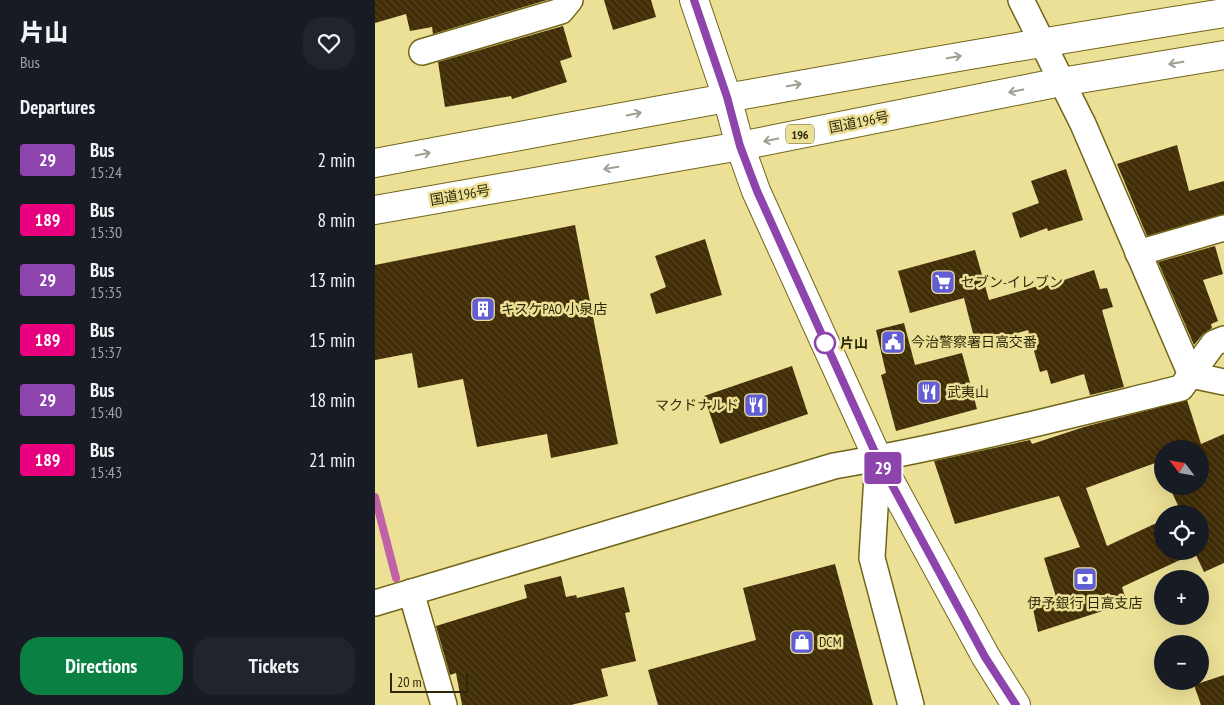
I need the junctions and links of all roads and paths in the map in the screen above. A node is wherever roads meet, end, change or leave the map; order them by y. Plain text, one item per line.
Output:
1 (571, 0) edge
2 (694, 0) edge
3 (1021, 0) edge
4 (1224, 13) edge
5 (1042, 42) junction
6 (422, 52) dead end
7 (1224, 55) edge
8 (1061, 82) junction
9 (727, 97) junction
10 (740, 146) junction
11 (375, 163) edge
12 (375, 210) edge
13 (1224, 228) edge
14 (1138, 253) junction
15 (1224, 339) edge
16 (1191, 375) junction
17 (1224, 382) edge
18 (878, 459) junction
19 (411, 592) junction
20 (375, 603) edge
21 (444, 705) edge
22 (911, 705) edge
23 (1016, 705) edge

1 - 6 street
2 - 9 highway
3 - 5 street
4 - 5 highway
5 - 8 street
9 -> 5 highway
7 -> 8 highway, 国道196号 / 196
8 -> 10 highway, 国道196号 / 196
8 - 14 street
9 - 10 highway
11 -> 9 highway
10 -> 12 highway, 国道196号 / 196
10 - 18 highway
13 - 14 street
14 - 16 street
15 - 16 street
16 - 17 street
16 - 18 street
18 - 19 street
18 - 22 street
18 - 23 highway
19 - 20 street
19 - 21 street

